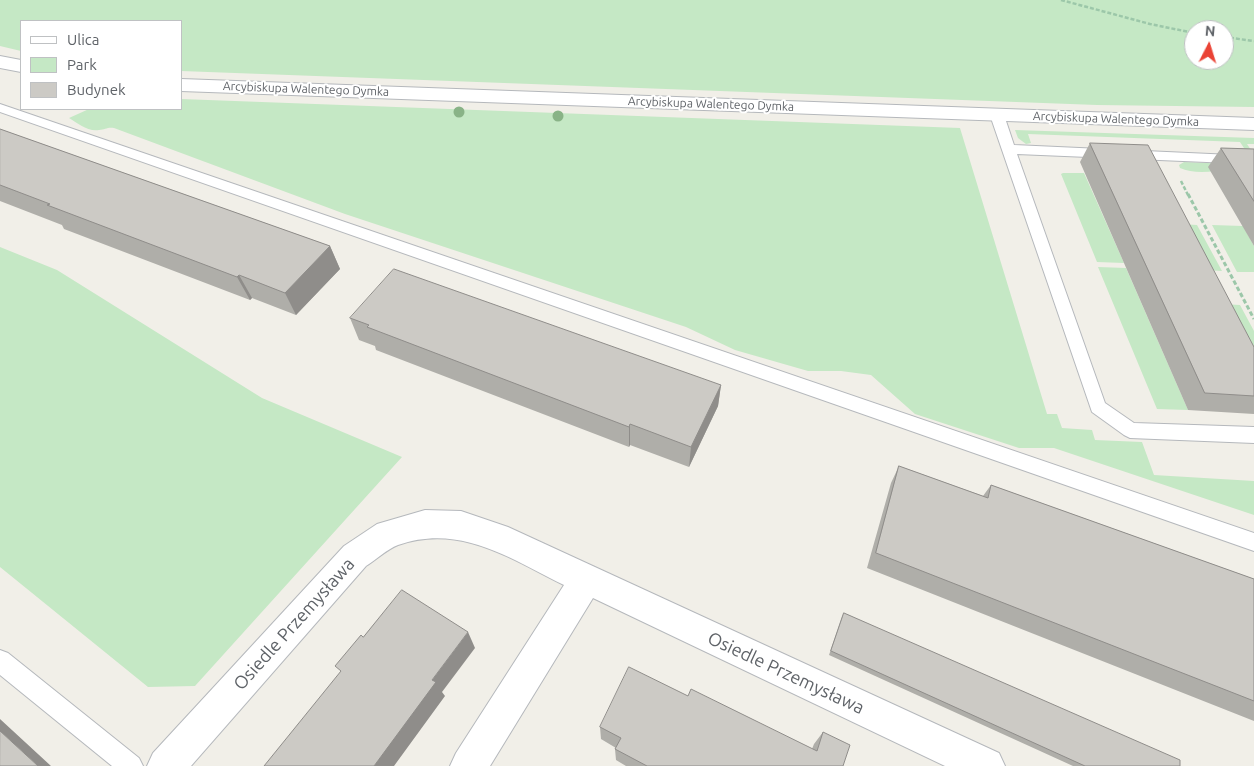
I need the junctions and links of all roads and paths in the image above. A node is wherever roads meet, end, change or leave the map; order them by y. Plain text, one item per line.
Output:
1 (1061, 0) edge
2 (1184, 31) edge
3 (1234, 38) edge
4 (1254, 41) edge
5 (0, 62) edge
6 (20, 66) edge
7 (182, 85) edge
8 (0, 108) edge
9 (997, 115) junction
10 (1249, 123) edge
11 (1010, 149) junction
12 (1168, 156) junction
13 (1254, 160) edge
14 (1254, 318) edge
15 (1254, 435) edge
16 (1254, 542) edge
17 (586, 580) junction
18 (0, 660) edge
19 (475, 764) edge
20 (130, 766) edge
21 (166, 766) edge
22 (986, 766) edge

1 - 2 path
3 - 4 path
5 - 6 street
7 - 9 street, Arcybiskupa Walentego Dymka
8 - 16 lane
9 - 10 street, Arcybiskupa Walentego Dymka
9 - 11 lane
11 - 12 lane
11 - 15 lane
12 - 13 lane
12 - 14 path
17 - 19 street
17 - 21 street, Osiedle Przemysława
17 - 22 street, Osiedle Przemysława
18 - 20 lane

